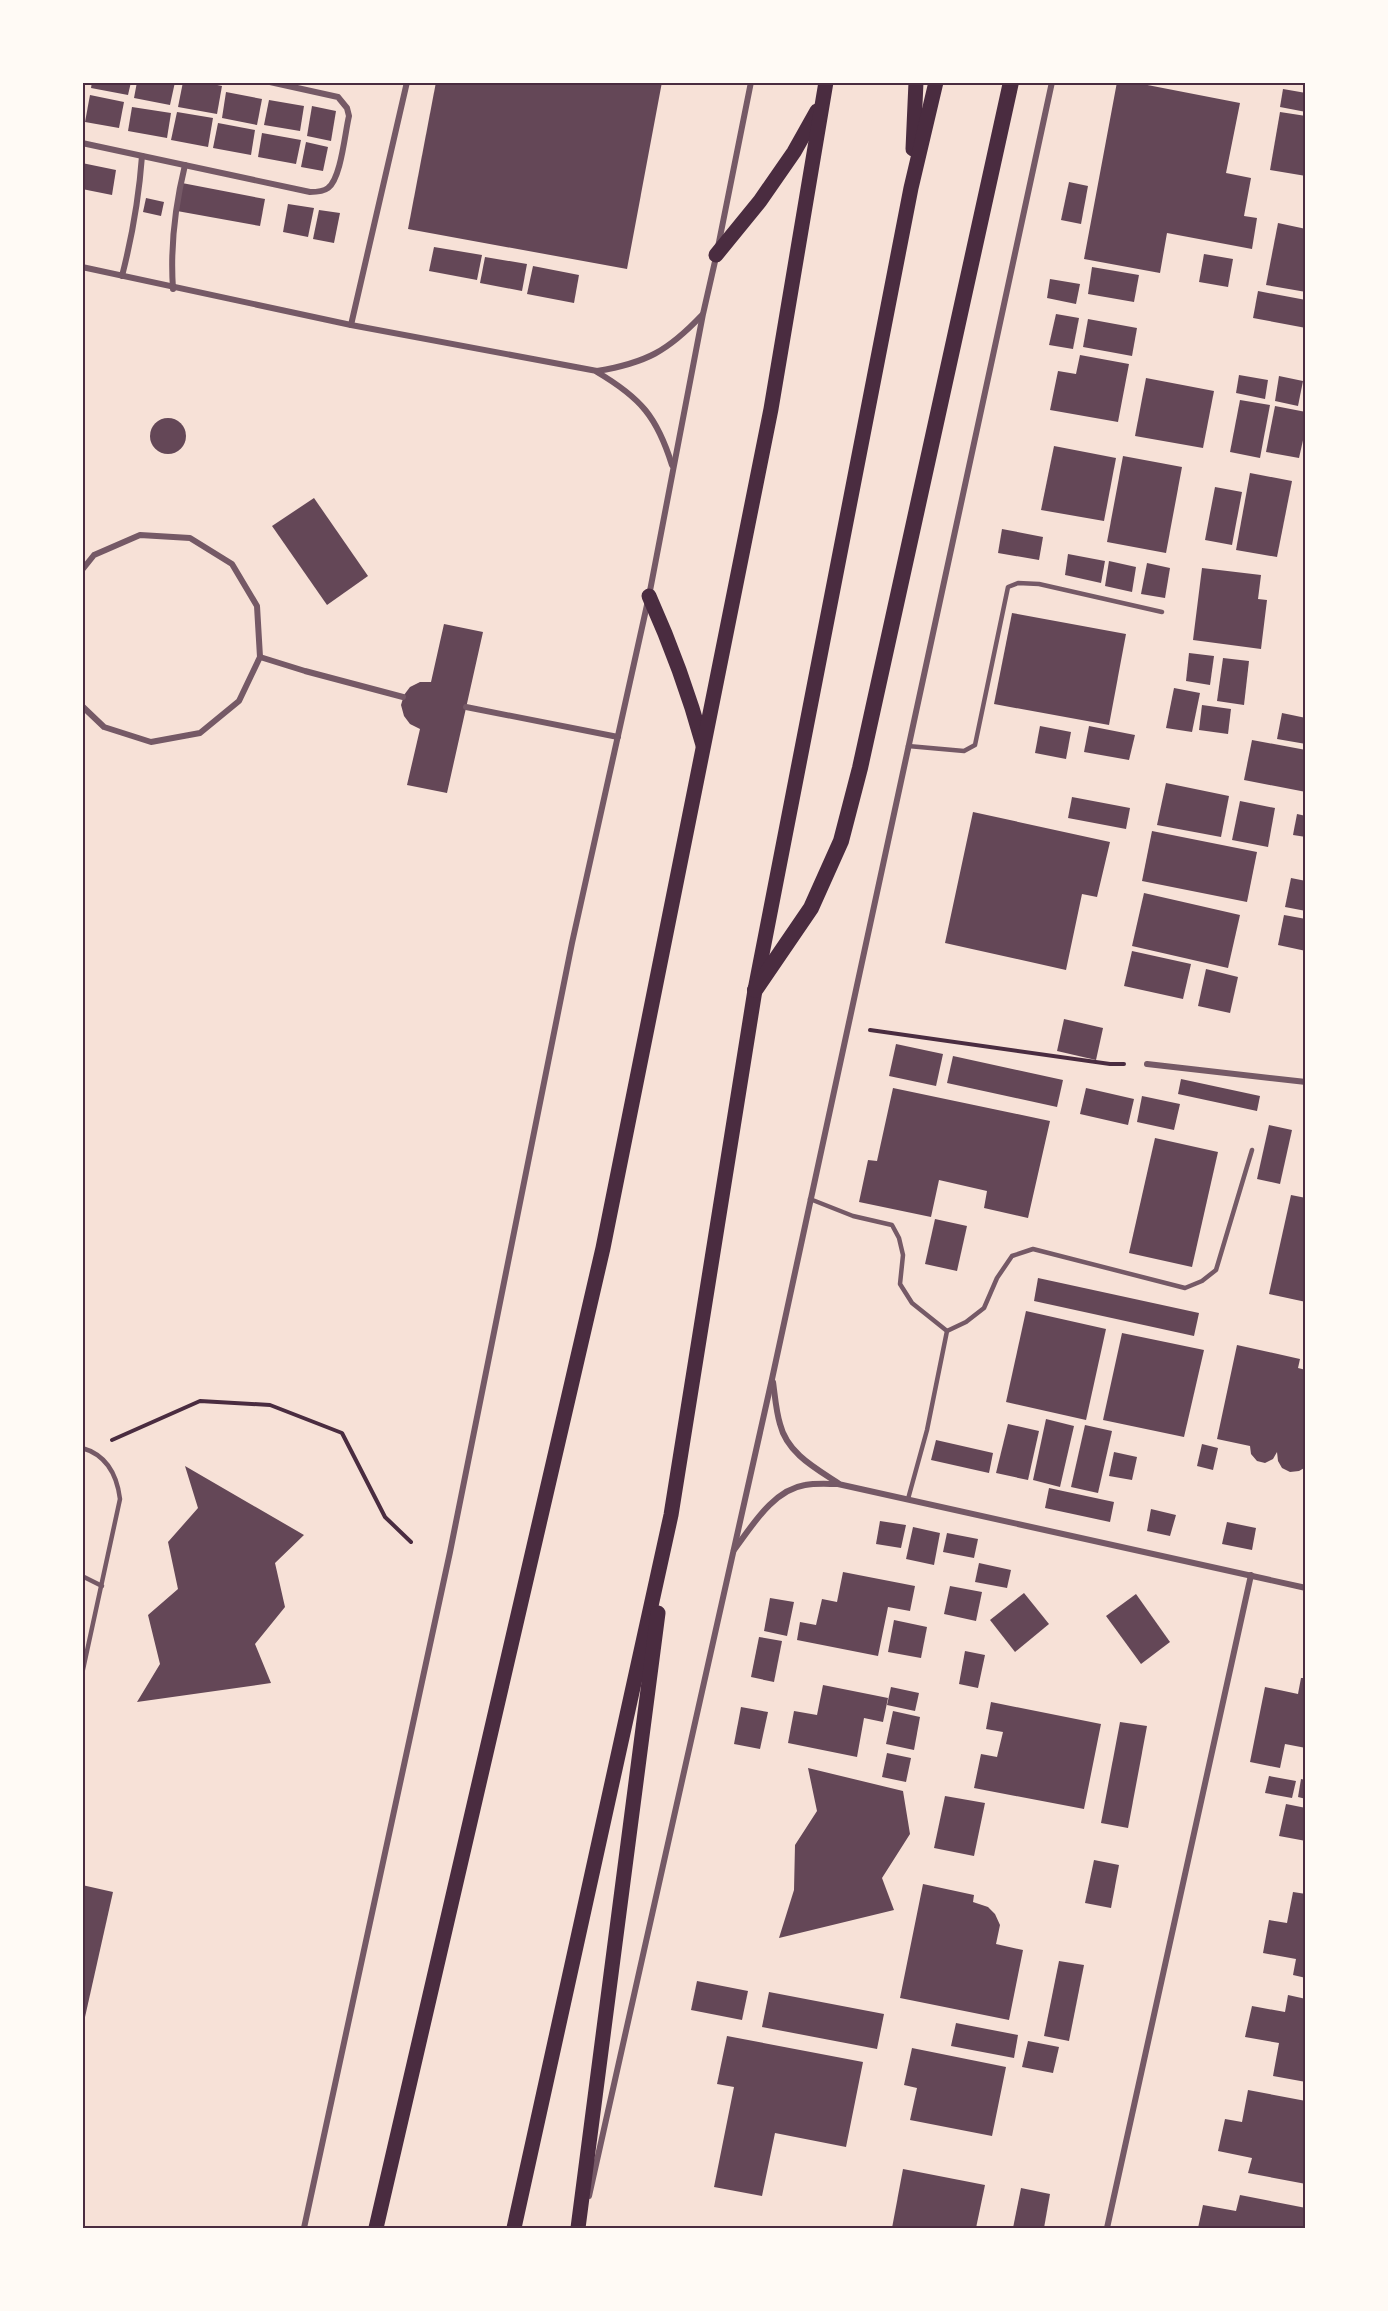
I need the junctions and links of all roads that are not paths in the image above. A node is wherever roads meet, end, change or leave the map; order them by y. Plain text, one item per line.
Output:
1 (270, 82) edge
2 (408, 82) edge
3 (751, 82) edge
4 (826, 82) edge
5 (916, 82) edge
6 (936, 82) edge
7 (1011, 82) edge
8 (1052, 82) edge
9 (823, 101) junction
10 (82, 143) edge
11 (142, 156) junction
12 (185, 165) junction
13 (911, 188) junction
14 (716, 255) junction
15 (82, 267) edge
16 (122, 276) junction
17 (174, 289) junction
18 (703, 314) junction
19 (351, 325) junction
20 (597, 371) junction
21 (673, 468) junction
22 (82, 570) edge
23 (649, 596) junction
24 (1162, 612) dead end
25 (260, 657) junction
26 (403, 697) dead end
27 (82, 706) edge
28 (466, 707) dead end
29 (618, 736) junction
30 (908, 746) junction
31 (704, 751) junction
32 (755, 990) junction
33 (1147, 1064) road end
34 (1305, 1082) edge
35 (1252, 1150) dead end
36 (810, 1199) junction
37 (947, 1331) junction
38 (772, 1378) junction
39 (82, 1448) edge
40 (838, 1484) junction
41 (908, 1499) junction
42 (671, 1515) junction
43 (732, 1553) junction
44 (1251, 1575) junction
45 (82, 1576) edge
46 (102, 1586) junction
47 (1305, 1588) edge
48 (82, 1674) edge
49 (304, 2229) edge
50 (376, 2229) edge
51 (514, 2229) edge
52 (580, 2229) edge
53 (1107, 2229) edge

1 - 12 street
2 - 19 street
3 - 14 street
4 - 9 main road
5 - 13 main road
6 - 13 main road
7 - 32 highway
8 - 30 street
9 - 14 main road
9 - 31 main road
10 - 11 street
11 - 12 street
11 - 16 street
12 - 17 street
13 - 32 main road
14 - 18 street
15 - 16 street
16 - 17 street
17 - 19 street
18 - 20 street
18 - 21 street
19 - 20 street
20 - 21 street
21 - 23 street
22 - 25 street
23 - 29 street
23 - 31 main road
24 - 30 lane
25 - 26 street
25 - 27 street
28 - 29 street
29 - 49 street
30 - 36 street
31 - 50 main road
32 - 42 main road
33 - 34 street
35 - 37 lane
36 - 37 lane
36 - 38 street
37 - 41 lane
38 - 40 street
38 - 43 street
39 - 46 lane
40 - 41 street
40 - 43 street
41 - 44 street
42 - 51 main road
42 - 52 main road
43 - 52 street
44 - 47 street
44 - 53 street
45 - 46 lane
46 - 48 lane

